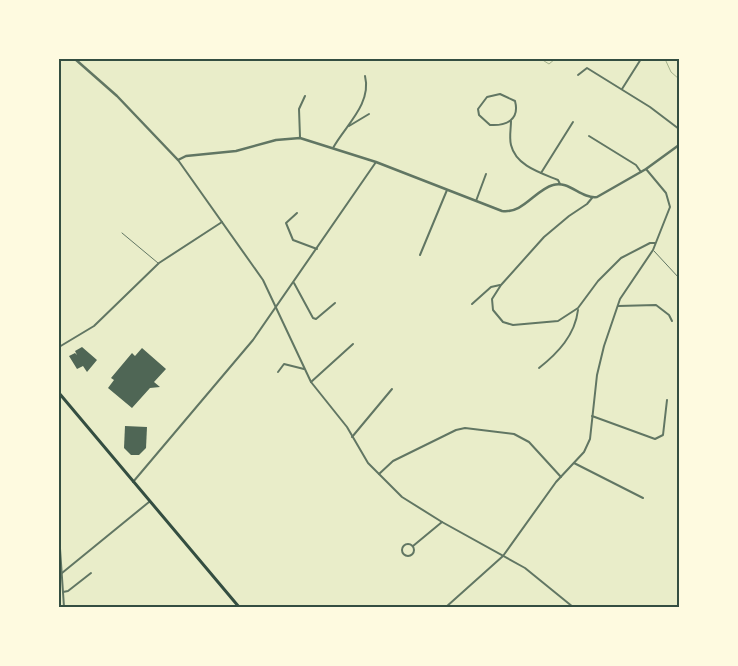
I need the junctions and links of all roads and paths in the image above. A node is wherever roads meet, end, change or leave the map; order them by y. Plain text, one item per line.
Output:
1 (75, 59) edge
2 (641, 59) edge
3 (578, 75) dead end
4 (365, 76) dead end
5 (622, 89) junction
6 (305, 96) dead end
7 (368, 114) dead end
8 (511, 121) junction
9 (573, 122) dead end
10 (348, 126) junction
11 (679, 129) edge
12 (589, 136) dead end
13 (300, 138) junction
14 (679, 145) edge
15 (332, 149) junction
16 (178, 160) junction
17 (376, 162) junction
18 (646, 169) junction
19 (641, 172) junction
20 (541, 173) junction
21 (486, 174) dead end
22 (560, 184) junction
23 (447, 190) junction
24 (592, 198) junction
25 (476, 201) junction
26 (297, 213) dead end
27 (222, 222) junction
28 (122, 233) dead end
29 (656, 243) junction
30 (316, 249) junction
31 (653, 250) junction
32 (420, 255) dead end
33 (159, 263) junction
34 (679, 278) edge
35 (294, 283) junction
36 (501, 285) junction
37 (334, 303) dead end
38 (472, 304) dead end
39 (618, 306) junction
40 (275, 308) junction
41 (578, 308) junction
42 (672, 322) dead end
43 (353, 344) dead end
44 (59, 347) edge
45 (539, 368) dead end
46 (304, 369) junction
47 (278, 372) dead end
48 (311, 382) junction
49 (392, 389) dead end
50 (59, 393) edge
51 (667, 400) dead end
52 (592, 416) junction
53 (352, 437) junction
54 (574, 463) junction
55 (379, 474) junction
56 (561, 477) junction
57 (133, 482) junction
58 (643, 498) dead end
59 (149, 502) junction
60 (442, 522) junction
61 (59, 534) edge
62 (413, 546) junction
63 (503, 556) junction
64 (62, 573) junction
65 (91, 573) dead end
66 (63, 592) junction
67 (64, 607) edge
68 (238, 607) edge
69 (446, 607) edge
70 (573, 607) edge

1 - 16 street
2 - 5 street
3 - 5 street
4 - 10 street
5 - 11 street
6 - 13 street
7 - 10 street
8 - 8 street
8 - 20 street
9 - 20 street
10 - 15 street
12 - 19 street
13 - 15 street
13 - 16 street
14 - 18 street
15 - 17 street
16 - 27 street
17 - 23 street
17 - 30 street
18 - 19 street
18 - 29 street
19 - 24 street
20 - 22 street
21 - 25 street
22 - 24 street
22 - 25 street
23 - 25 street
23 - 32 street
24 - 36 street
26 - 30 street
27 - 33 street
27 - 40 street
28 - 33 lane
29 - 31 street
29 - 41 street
30 - 35 street
31 - 34 lane
31 - 39 street
33 - 44 street
35 - 37 street
35 - 40 street
36 - 38 street
36 - 41 street
39 - 42 street
39 - 52 street
40 - 46 street
40 - 57 street
41 - 45 street
43 - 48 street
46 - 47 street
46 - 48 street
48 - 53 street
49 - 53 street
50 - 57 main road
51 - 52 street
52 - 54 street
53 - 55 street
54 - 56 street
54 - 58 street
55 - 56 street
55 - 60 street
56 - 63 street
57 - 59 main road
59 - 64 street
59 - 68 main road
60 - 62 street
60 - 63 street
61 - 64 street
62 - 62 street
63 - 69 street
63 - 70 street
64 - 66 street
65 - 66 street
66 - 67 street

